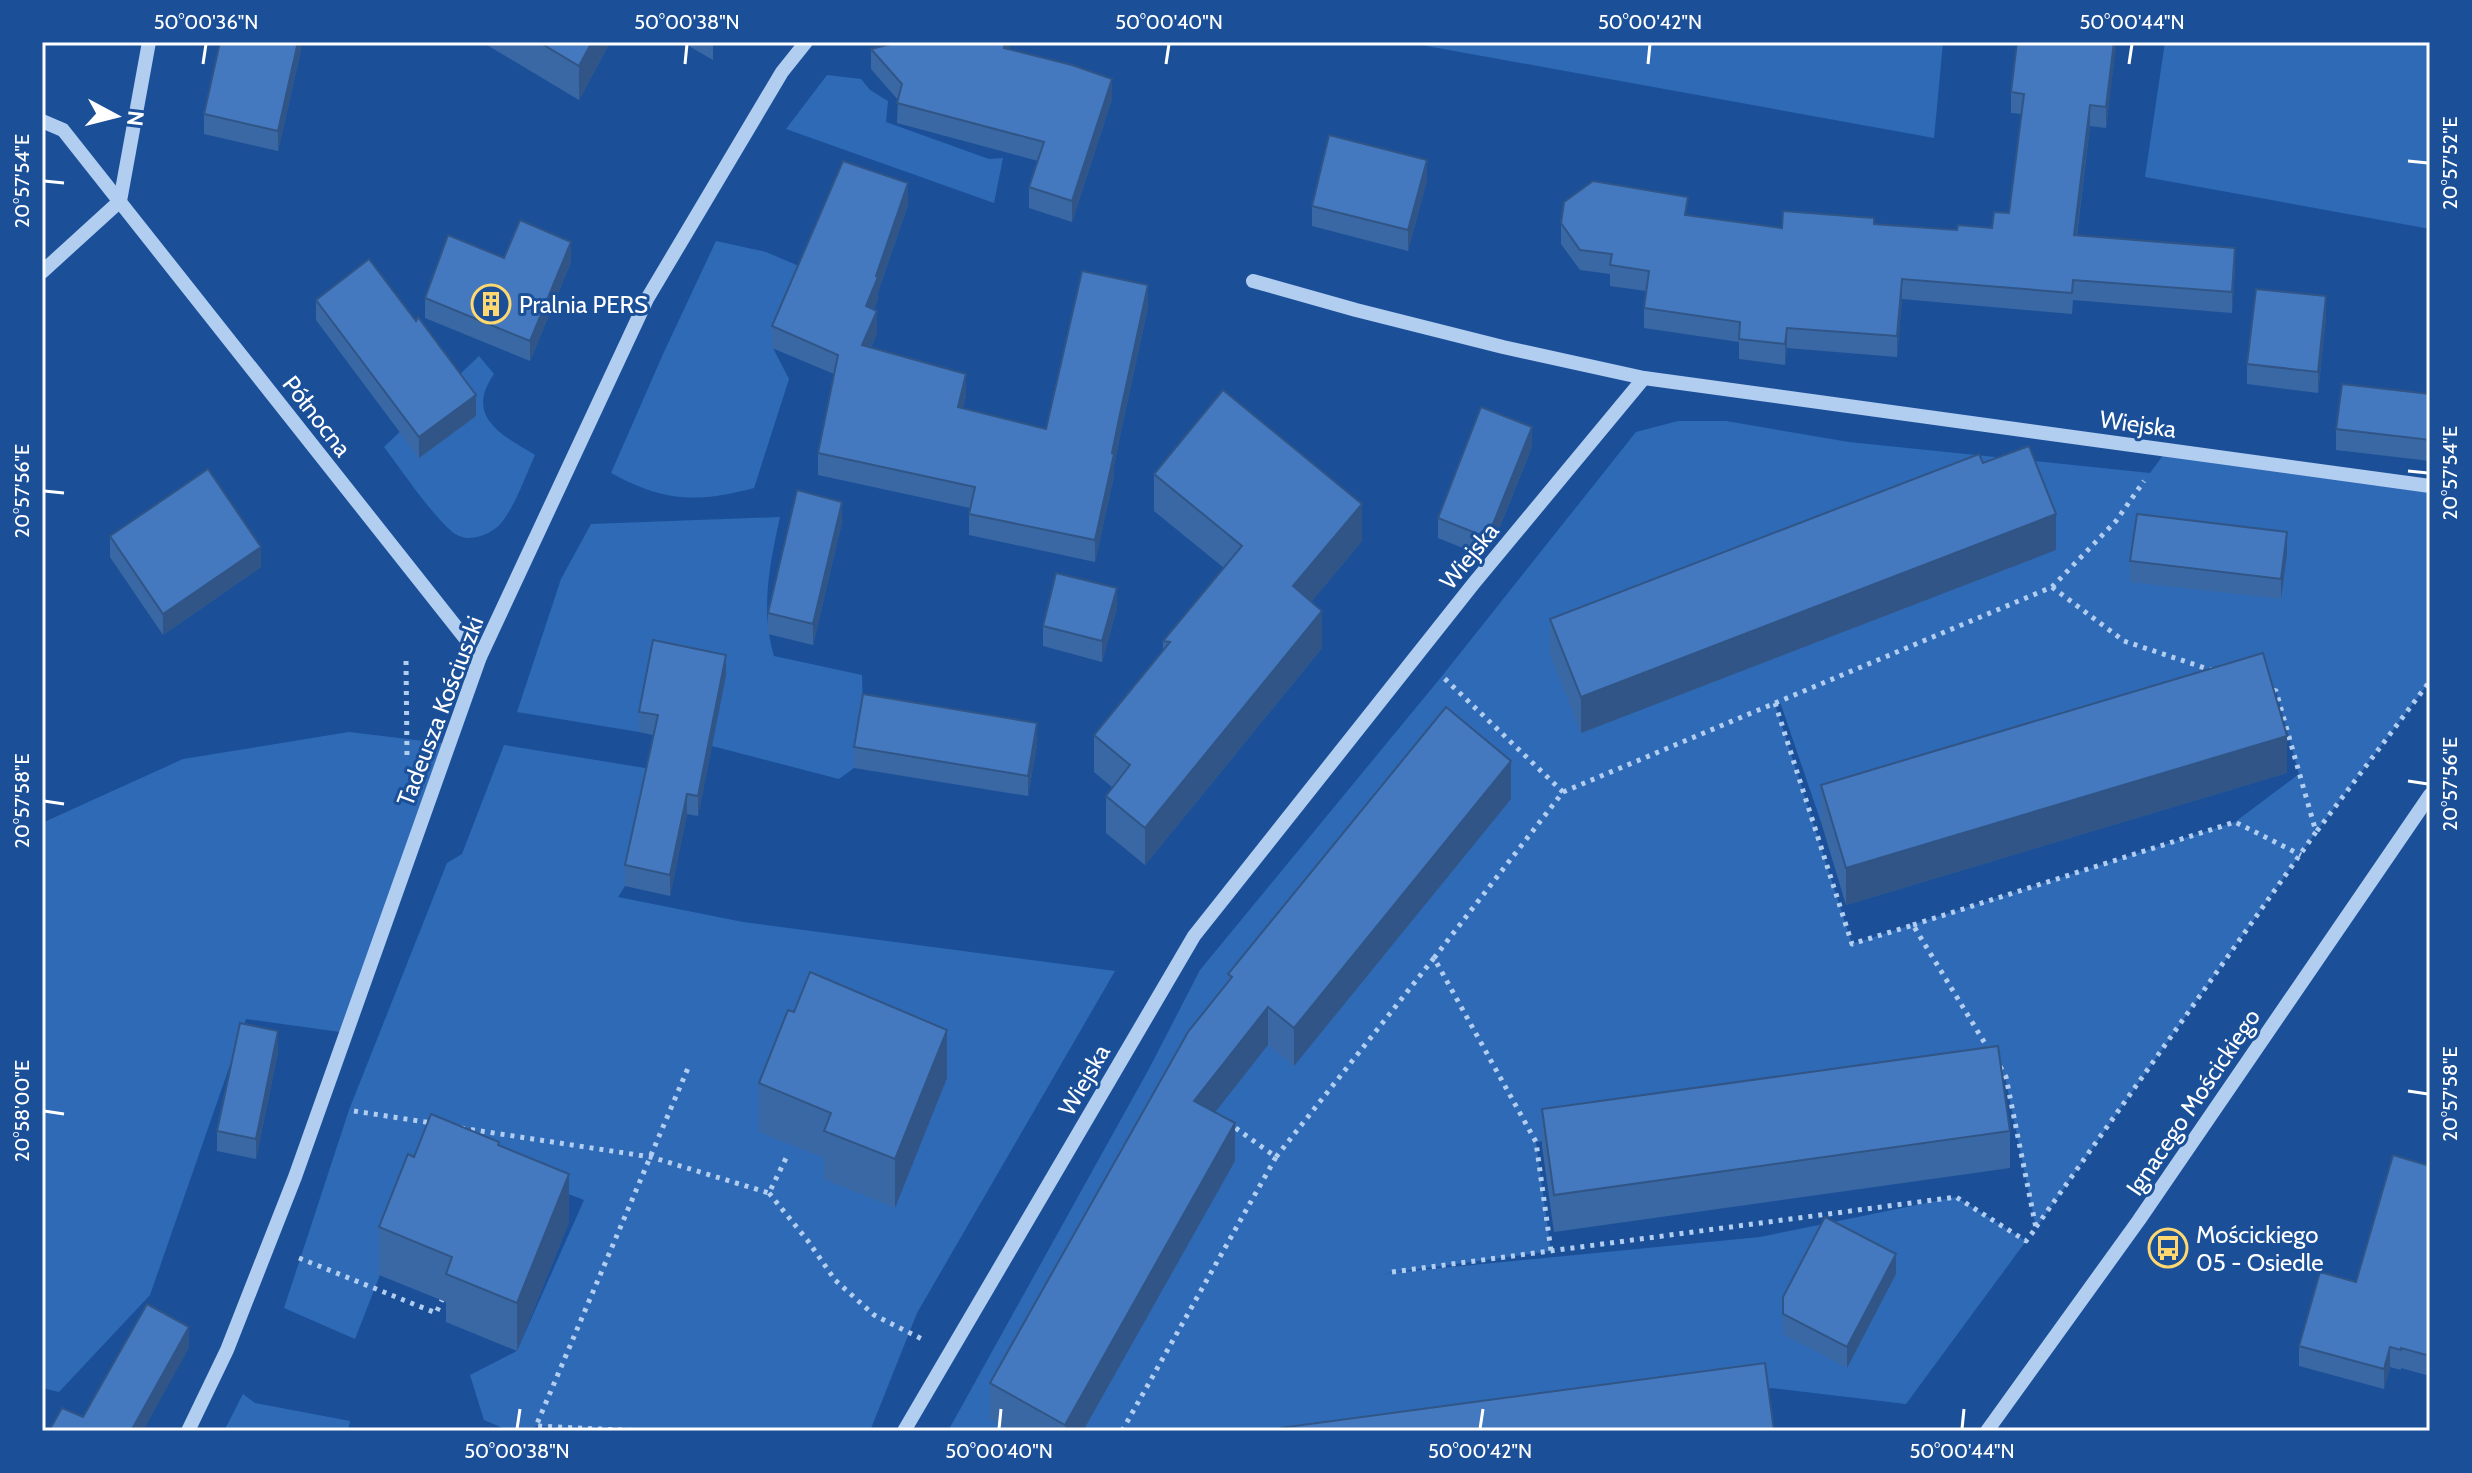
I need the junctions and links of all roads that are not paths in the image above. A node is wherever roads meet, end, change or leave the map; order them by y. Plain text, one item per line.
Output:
1 (149, 42) edge
2 (806, 42) edge
3 (42, 121) edge
4 (120, 201) junction
5 (42, 272) edge
6 (1253, 281) dead end
7 (1644, 378) junction
8 (2430, 486) edge
9 (480, 657) junction
10 (2430, 795) edge
11 (188, 1431) edge
12 (904, 1431) edge
13 (1987, 1431) edge

1 - 4 street
2 - 9 street, Tadeusza Kościuszki
3 - 4 street, Północna
4 - 5 street
4 - 9 street, Północna
6 - 7 street
7 - 8 street, Wiejska
7 - 12 street, Wiejska
9 - 11 street, Tadeusza Kościuszki
10 - 13 street, Ignacego Mościckiego

